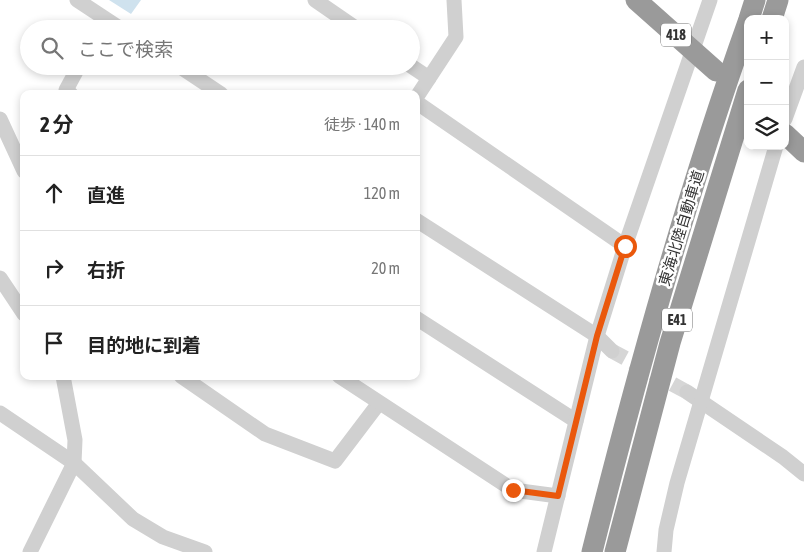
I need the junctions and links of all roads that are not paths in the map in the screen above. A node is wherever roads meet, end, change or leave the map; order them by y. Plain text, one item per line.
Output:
1 (77, 0) edge
2 (315, 0) edge
3 (454, 0) edge
4 (636, 0) edge
5 (710, 0) edge
6 (755, 0) edge
7 (778, 0) edge
8 (750, 15) edge
9 (773, 15) edge
10 (98, 20) edge
11 (344, 20) edge
12 (744, 32) edge
13 (694, 52) junction
14 (804, 67) edge
15 (716, 71) dead end
16 (420, 72) edge
17 (74, 75) edge
18 (192, 75) edge
19 (429, 78) junction
20 (66, 90) edge
21 (215, 90) edge
22 (420, 92) edge
23 (744, 103) edge
24 (420, 105) edge
25 (789, 108) edge
26 (0, 119) edge
27 (789, 138) edge
28 (775, 150) edge
29 (804, 152) edge
30 (20, 163) edge
31 (420, 223) edge
32 (625, 246) junction
33 (0, 278) edge
34 (20, 308) edge
35 (420, 321) edge
36 (597, 336) junction
37 (612, 351) tunnel mouth
38 (62, 380) edge
39 (186, 380) edge
40 (344, 380) edge
41 (687, 392) tunnel mouth
42 (379, 403) junction
43 (701, 403) junction
44 (0, 413) edge
45 (576, 421) junction
46 (74, 463) junction
47 (637, 469) junction
48 (804, 474) edge
49 (558, 496) junction
50 (30, 552) edge
51 (205, 552) edge
52 (544, 552) edge
53 (592, 552) edge
54 (615, 552) edge
55 (622, 552) edge
56 (664, 552) edge

1 - 10 street
2 - 11 street
3 - 19 street
4 - 13 highway, 418
5 - 13 street
6 - 8 highway, 東海北陸自動車道 / E41
7 - 9 highway
12 - 53 highway, 東海北陸自動車道 / E41
13 - 15 highway, 418
13 - 32 street
14 - 25 street
16 - 19 street
17 - 20 street
18 - 21 street
19 - 22 street
23 - 47 highway, 東海北陸自動車道 / E41
24 - 32 street
26 - 30 street
27 - 29 highway
28 - 43 street
31 - 36 street
32 - 36 street
33 - 34 street
35 - 45 street
36 - 37 street
36 - 45 street
38 - 46 street
39 - 42 street
40 - 42 street
41 - 43 street
42 - 49 street
43 - 48 street
43 - 56 street
44 - 46 street
45 - 49 street
46 - 50 street
46 - 51 street
47 - 54 highway, 東海北陸自動車道 / E41
47 - 55 highway
49 - 52 street

